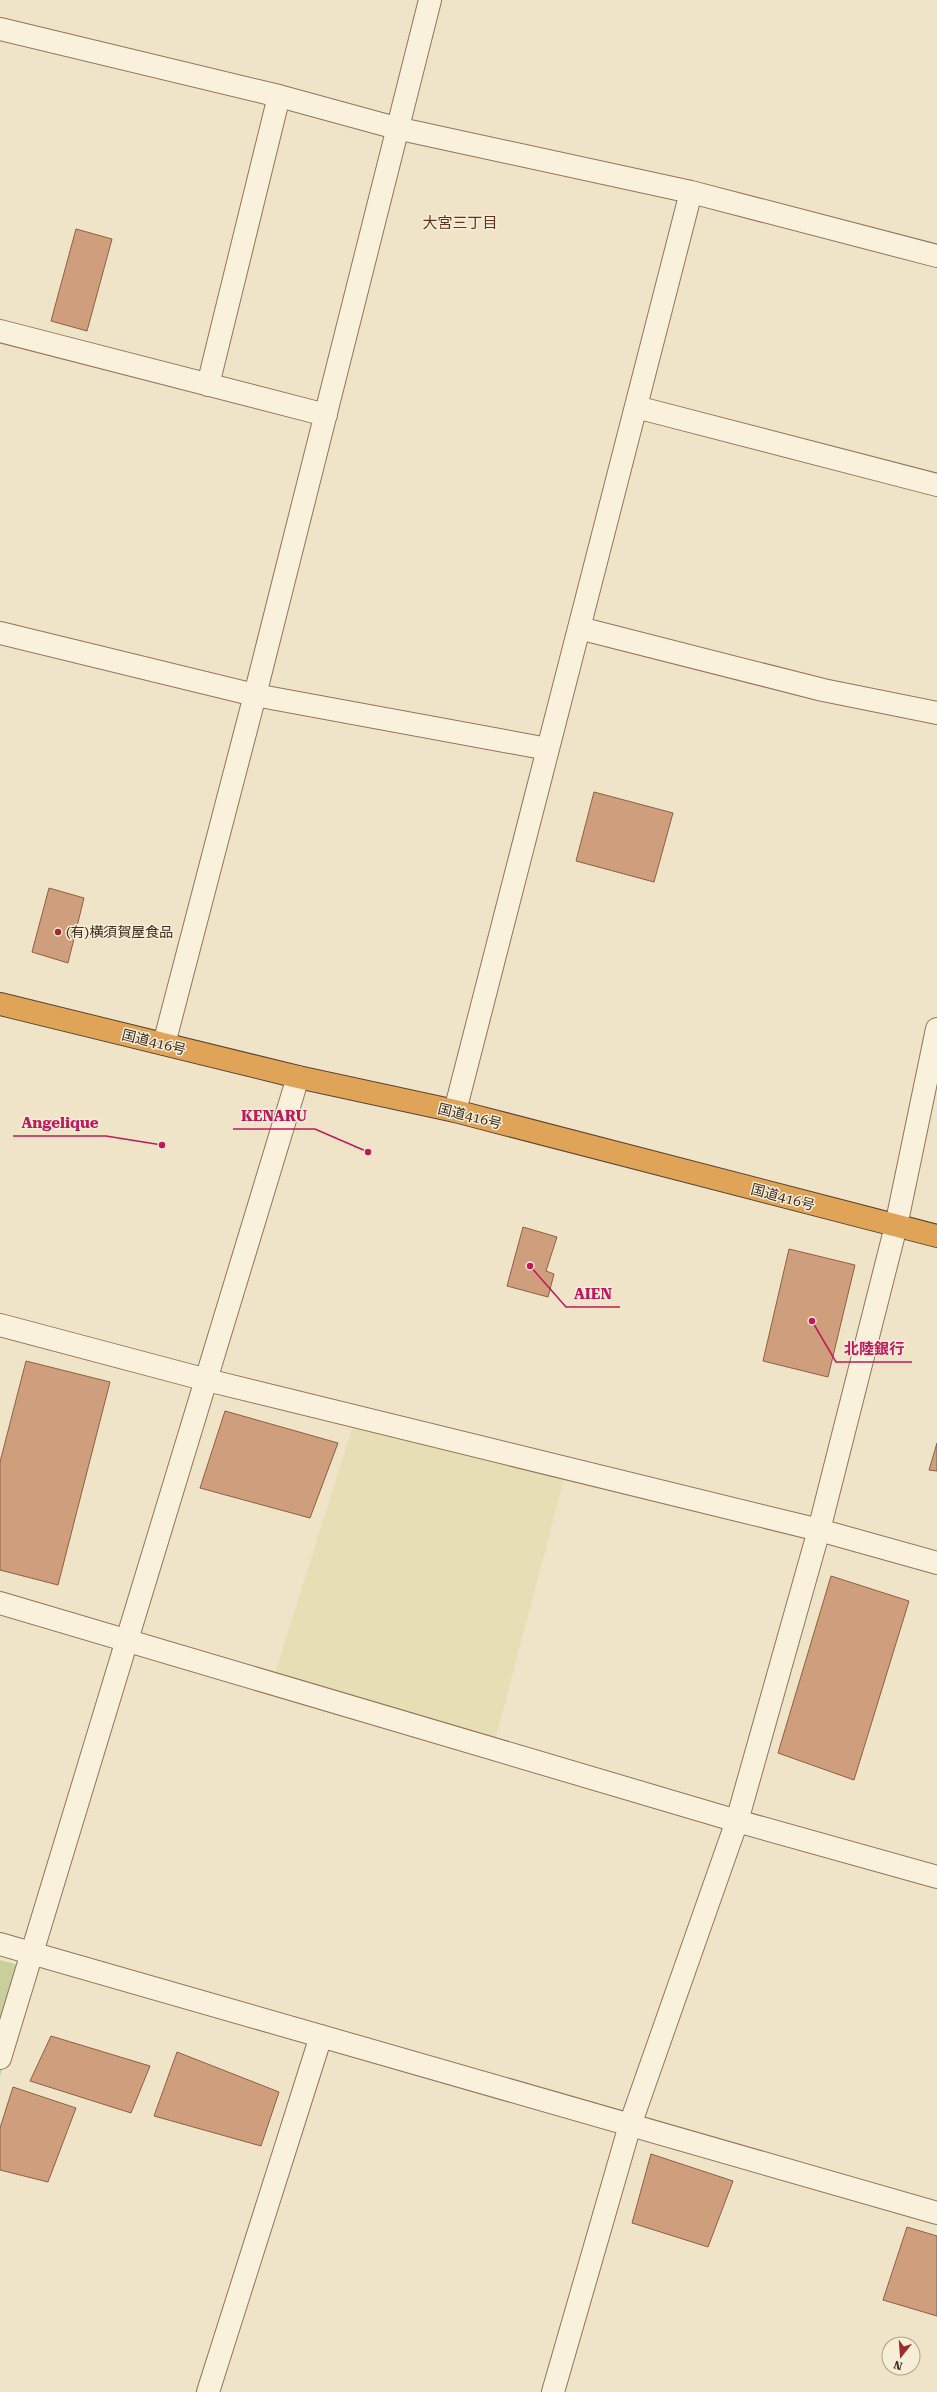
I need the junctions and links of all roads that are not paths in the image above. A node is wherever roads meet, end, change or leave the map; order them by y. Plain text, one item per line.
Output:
1 (430, 0) edge
2 (0, 29) edge
3 (279, 96) junction
4 (396, 128) junction
5 (690, 192) junction
6 (937, 256) edge
7 (0, 331) edge
8 (208, 385) junction
9 (636, 407) junction
10 (326, 415) junction
11 (937, 485) edge
12 (579, 628) junction
13 (0, 633) edge
14 (255, 695) junction
15 (937, 713) edge
16 (548, 749) junction
17 (0, 1004) edge
18 (937, 1029) edge
19 (164, 1044) junction
20 (298, 1077) junction
21 (455, 1111) junction
22 (896, 1226) junction
23 (937, 1236) edge
24 (0, 1325) edge
25 (207, 1380) junction
26 (819, 1530) junction
27 (937, 1563) edge
28 (0, 1603) edge
29 (127, 1640) junction
30 (737, 1821) junction
31 (937, 1877) edge
32 (0, 1944) edge
33 (32, 1953) junction
34 (321, 2036) junction
35 (0, 2058) edge
36 (630, 2125) junction
37 (937, 2213) edge
38 (208, 2392) edge
39 (553, 2392) edge

1 - 4 street
2 - 3 street
3 - 4 street
3 - 8 street
4 - 5 street
4 - 10 street
5 - 6 street
5 - 9 street
7 - 8 street
8 - 10 street
9 - 11 street
9 - 12 street
10 - 14 street
12 - 15 street
12 - 16 street
13 - 14 street
14 - 16 street
14 - 19 street
16 - 21 street
17 - 19 highway, 国道416号
18 - 22 street
19 - 20 highway, 国道416号
20 - 21 highway, 国道416号
20 - 25 street
21 - 22 highway, 国道416号
22 - 23 highway, 国道416号
22 - 26 street
24 - 25 street
25 - 26 street
25 - 29 street
26 - 27 street
26 - 30 street
28 - 29 street
29 - 30 street
29 - 33 street
30 - 31 street
30 - 36 street
32 - 33 street
33 - 34 street
33 - 35 street
34 - 36 street
34 - 38 street
36 - 37 street
36 - 39 street

